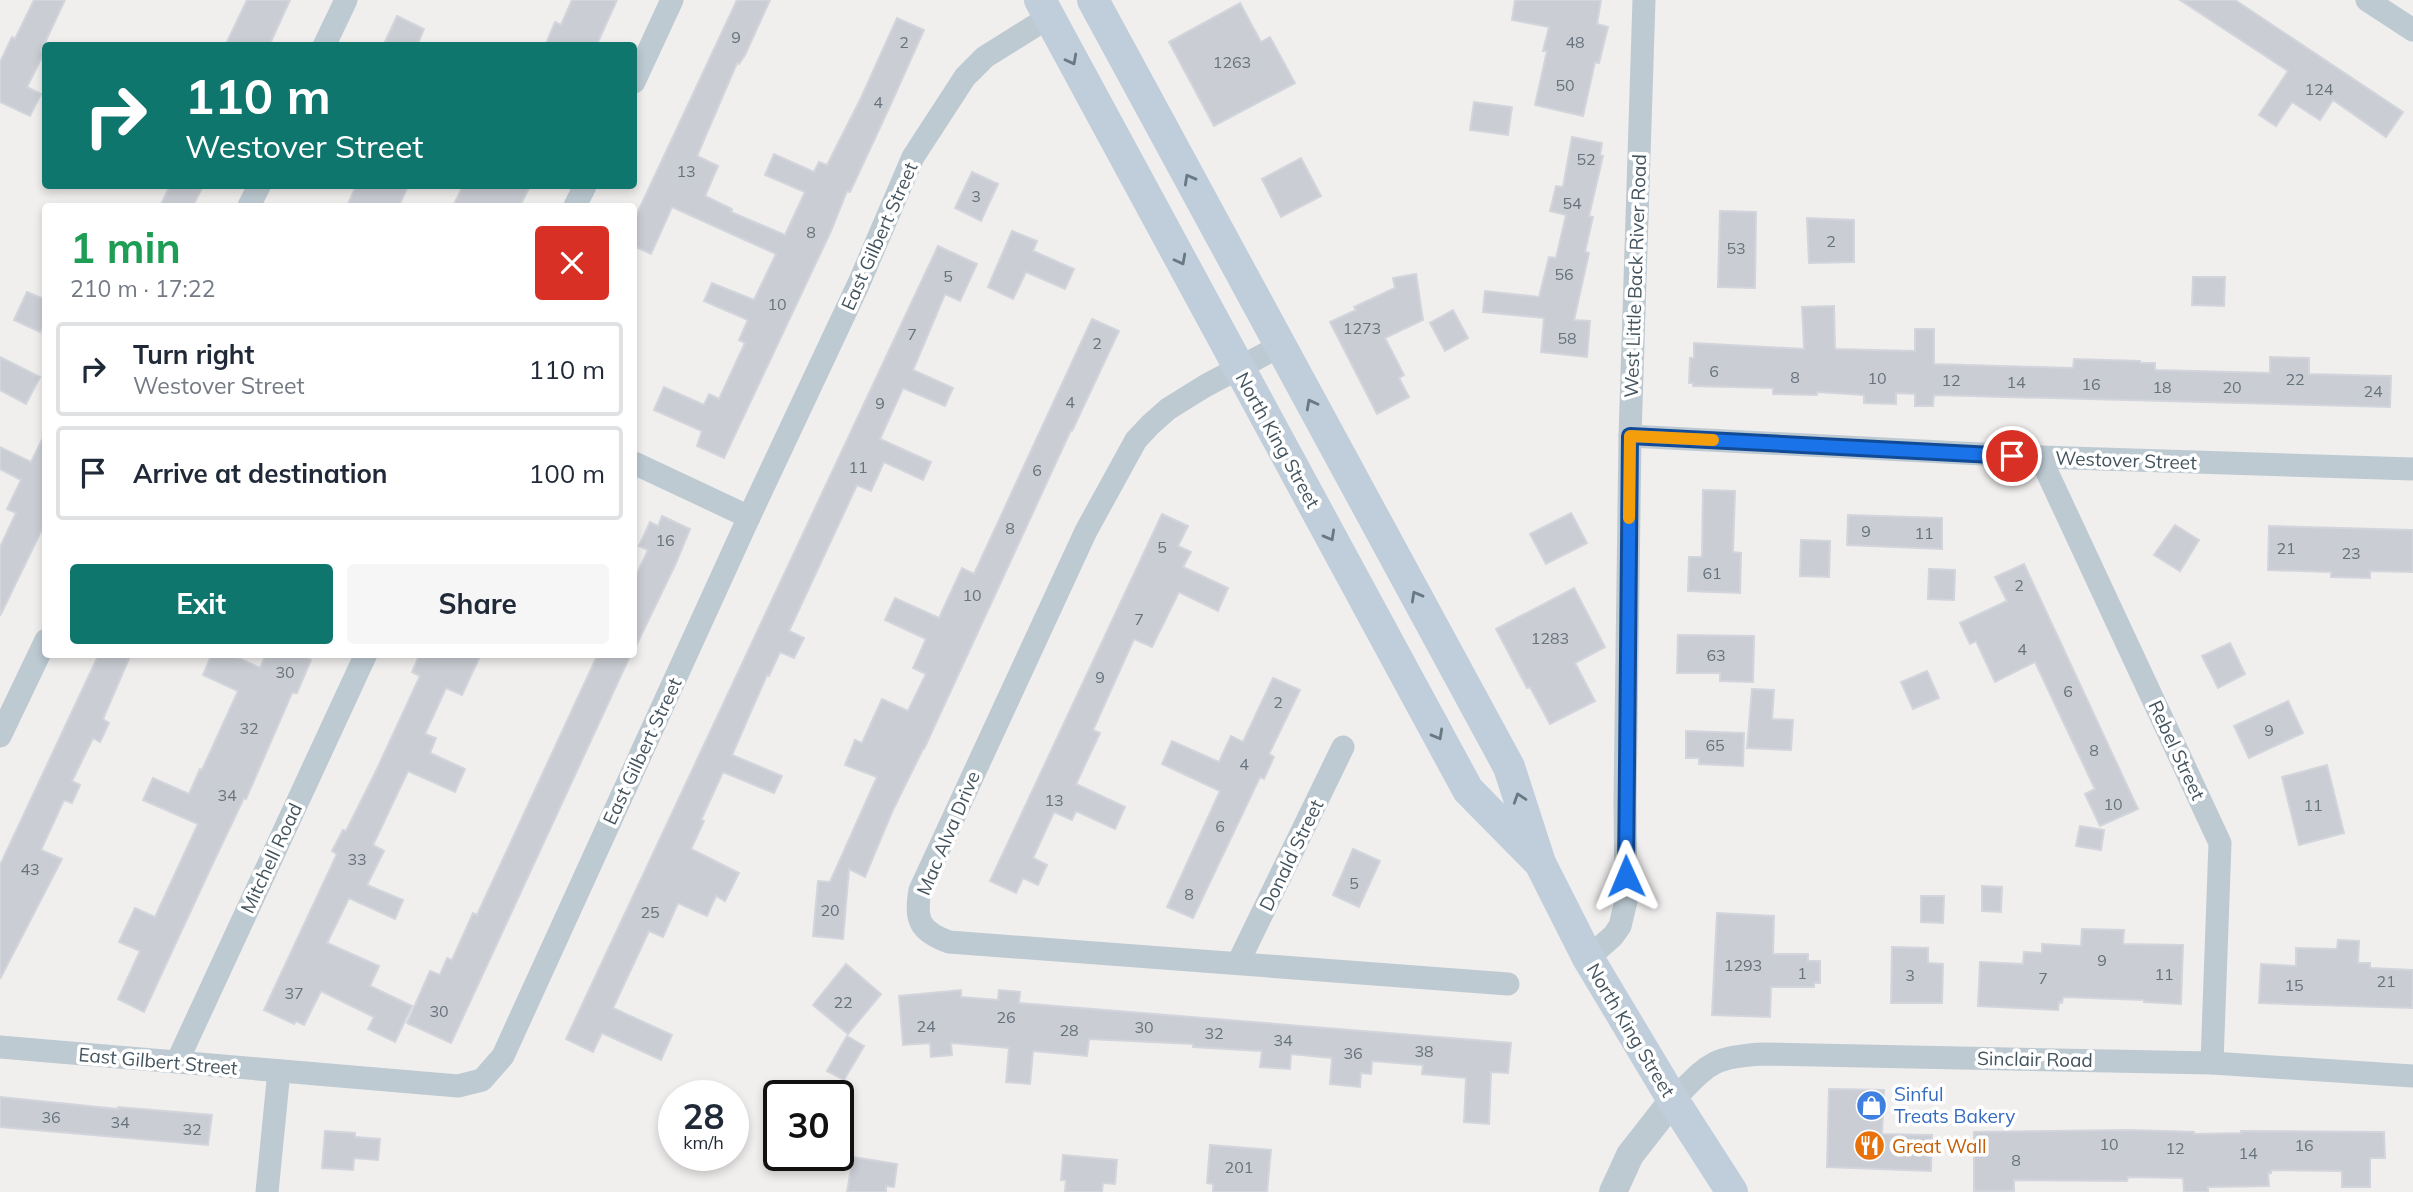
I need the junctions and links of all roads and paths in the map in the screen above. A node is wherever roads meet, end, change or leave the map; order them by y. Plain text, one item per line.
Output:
1 (346, 0) edge
2 (672, 0) edge
3 (1093, 0) edge
4 (1644, 0) edge
5 (2367, 0) edge
6 (1045, 9) edge
7 (2413, 30) edge
8 (326, 42) edge
9 (637, 76) edge
10 (1280, 346) junction
11 (1239, 368) junction
12 (1630, 436) junction
13 (2040, 457) junction
14 (637, 464) edge
15 (2413, 469) edge
16 (749, 517) junction
17 (42, 647) edge
18 (364, 658) edge
19 (0, 736) edge
20 (1343, 747) dead end
21 (1540, 863) junction
22 (1588, 958) junction
23 (1238, 963) junction
24 (1508, 984) dead end
25 (0, 1047) edge
26 (177, 1062) junction
27 (2213, 1063) junction
28 (279, 1071) junction
29 (2413, 1076) edge
30 (1673, 1100) junction
31 (267, 1192) edge
32 (1613, 1192) edge
33 (1732, 1192) edge

1 - 8 street
2 - 9 street
10 -> 3 main road, North King Street
4 - 12 street, West Little Back River Road
5 - 7 street
6 -> 11 main road, North King Street
6 - 16 street, East Gilbert Street
10 - 11 street, Mac Alva Drive
21 -> 10 main road, North King Street
11 -> 21 main road, North King Street
11 - 23 street, Mac Alva Drive
12 - 13 street, Westover Street
12 - 22 street, West Little Back River Road
13 - 15 street, Westover Street
13 - 27 street, Rebel Street
14 - 16 street
16 - 28 street, East Gilbert Street
17 - 19 street
18 - 26 street, Mitchell Road
20 - 23 street, Donald Street
21 - 22 main road, North King Street
22 - 30 main road, North King Street
23 - 24 street, Mac Alva Drive
25 - 26 street, East Gilbert Street
26 - 28 street, East Gilbert Street
27 - 29 street, Sinclair Road
27 - 30 street, Sinclair Road
28 - 31 street
30 - 32 street
30 - 33 main road, North King Street

